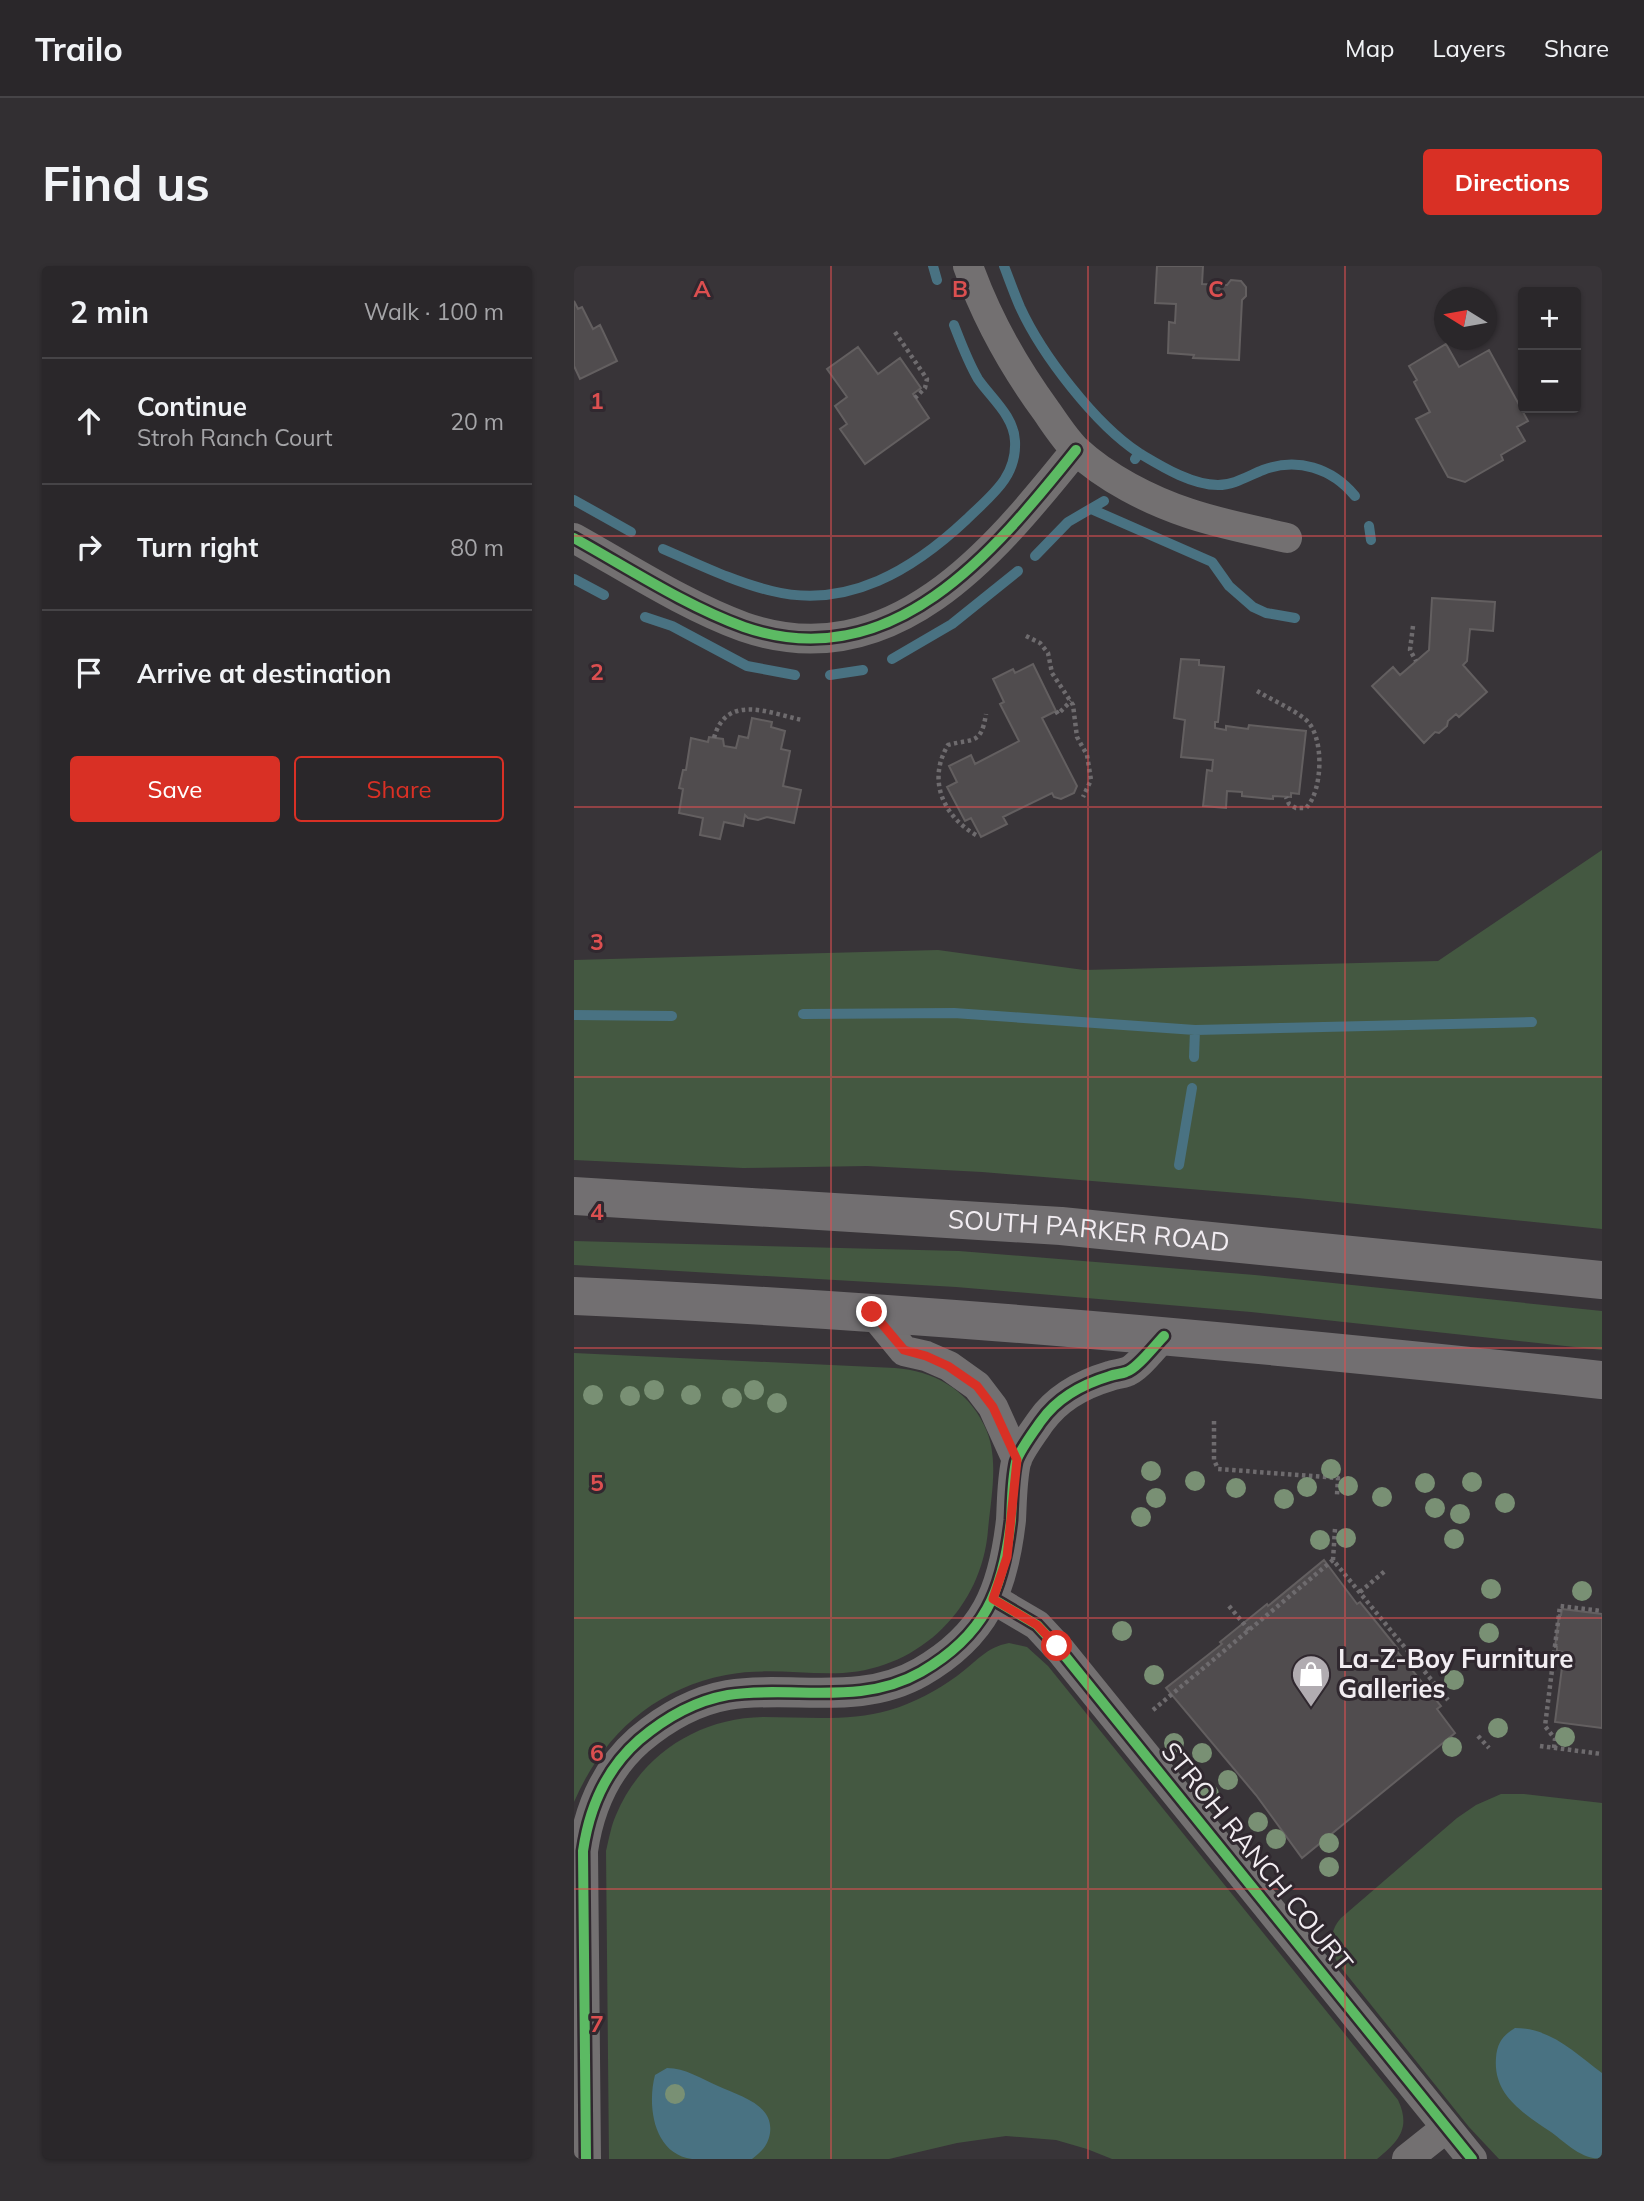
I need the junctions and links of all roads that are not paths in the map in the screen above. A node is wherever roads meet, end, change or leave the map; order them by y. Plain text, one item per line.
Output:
1 (968, 266) edge
2 (1076, 450) junction
3 (574, 538) edge
4 (1287, 538) dead end
5 (574, 1196) edge
6 (1602, 1280) edge
7 (574, 1296) edge
8 (872, 1312) junction
9 (1164, 1336) junction
10 (1602, 1380) edge
11 (1017, 1460) junction
12 (993, 1599) junction
13 (1446, 2128) junction
14 (586, 2159) edge
15 (1407, 2159) edge
16 (1472, 2159) edge

1 - 2 street
2 - 3 street
2 - 4 street
5 - 6 highway, SOUTH PARKER ROAD
7 - 8 highway
8 - 9 highway
8 - 11 street
9 - 10 highway
9 - 11 street
11 - 12 street
12 - 13 street, STROH RANCH COURT
12 - 14 street
13 - 15 street
13 - 16 street, STROH RANCH COURT

